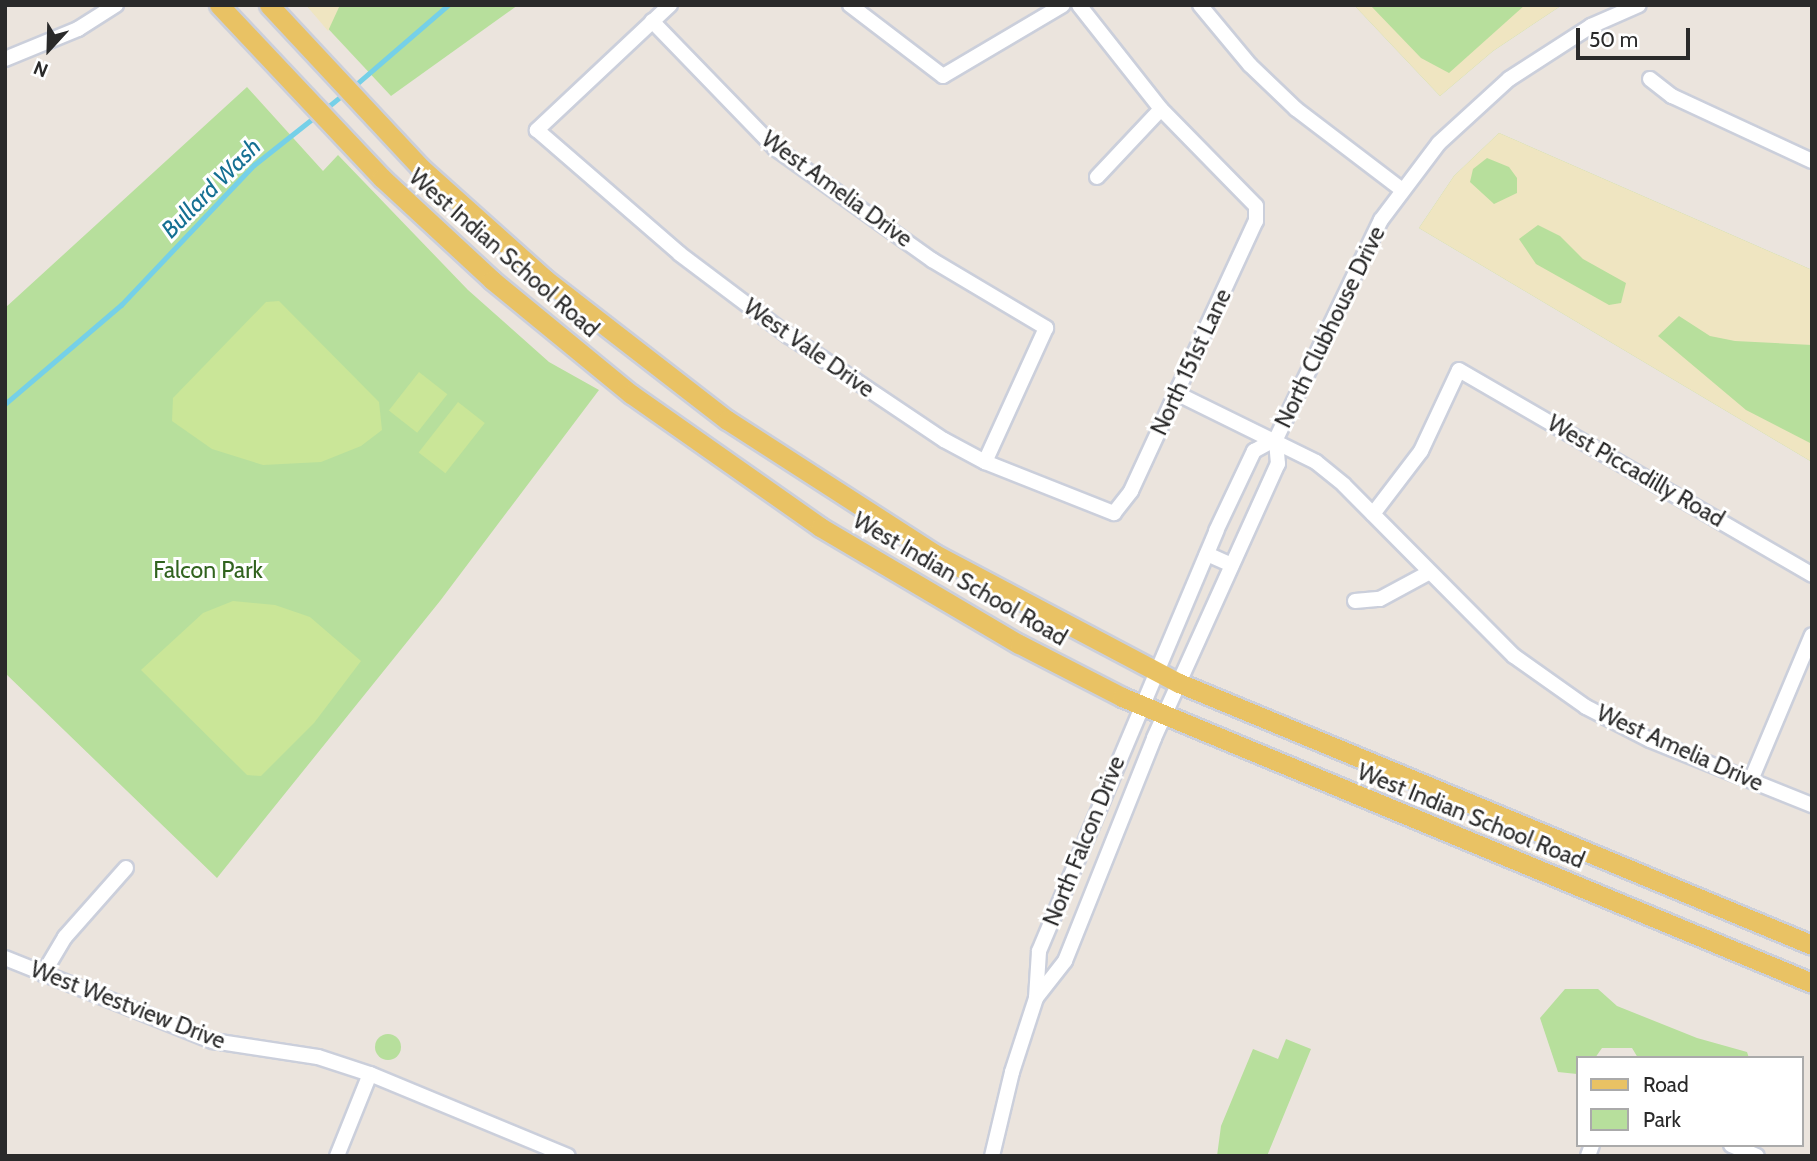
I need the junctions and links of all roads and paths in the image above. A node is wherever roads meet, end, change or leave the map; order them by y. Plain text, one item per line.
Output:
1 (116, 5) edge
2 (219, 5) edge
3 (268, 5) edge
4 (670, 5) edge
5 (850, 5) edge
6 (1063, 5) edge
7 (1079, 5) edge
8 (1200, 5) edge
9 (1639, 5) edge
10 (652, 22) junction
11 (5, 58) edge
12 (1650, 79) dead end
13 (1161, 108) junction
14 (1812, 161) edge
15 (1097, 177) dead end
16 (1401, 189) junction
17 (1176, 393) junction
18 (1276, 439) junction
19 (985, 462) junction
20 (1114, 513) joint
21 (1373, 514) junction
22 (1207, 554) junction
23 (1232, 565) junction
24 (1427, 573) junction
25 (1812, 575) edge
26 (1354, 601) dead end
27 (1812, 635) edge
28 (1148, 688) junction
29 (1172, 699) junction
30 (1751, 780) junction
31 (1812, 805) edge
32 (126, 867) dead end
33 (1812, 945) edge
34 (5, 958) edge
35 (43, 974) junction
36 (1812, 983) edge
37 (1036, 998) junction
38 (370, 1074) junction
39 (1736, 1147) edge
40 (337, 1156) edge
41 (568, 1156) edge
42 (992, 1156) edge
43 (1757, 1156) edge

1 - 11 street
2 - 28 main road, West Indian School Road
3 - 28 main road, West Indian School Road
4 - 10 street
5 - 6 street
7 - 13 street
8 - 16 street
9 - 16 street, North Clubhouse Drive
10 - 19 street, West Amelia Drive
10 - 19 street, West Vale Drive
12 - 14 street
13 - 15 street
13 - 17 street, North 151st Lane
16 - 18 street, North Clubhouse Drive
17 - 18 street, West Amelia Drive
17 - 20 street, North 151st Lane
18 - 21 street, West Amelia Drive
18 - 22 street, North Clubhouse Drive
18 - 23 street, North Clubhouse Drive
19 - 20 street, West Vale Drive
21 - 24 street, West Amelia Drive
21 - 25 street, West Piccadilly Road
22 - 23 street
22 - 28 street, North Clubhouse Drive
23 - 29 street, North Clubhouse Drive
24 - 26 street
24 - 30 street, West Amelia Drive
27 - 30 street
28 - 29 main road, West Indian School Road
28 - 29 main road, West Indian School Road
28 - 37 street, North Falcon Drive
29 - 33 main road, West Indian School Road
29 - 36 main road, West Indian School Road
29 - 37 street, North Falcon Drive
30 - 31 street, West Amelia Drive
32 - 35 street
34 - 35 street, West Westview Drive
35 - 38 street, West Westview Drive
37 - 42 street, North Falcon Drive
38 - 40 street
38 - 41 street, West Westview Drive
39 - 43 street

